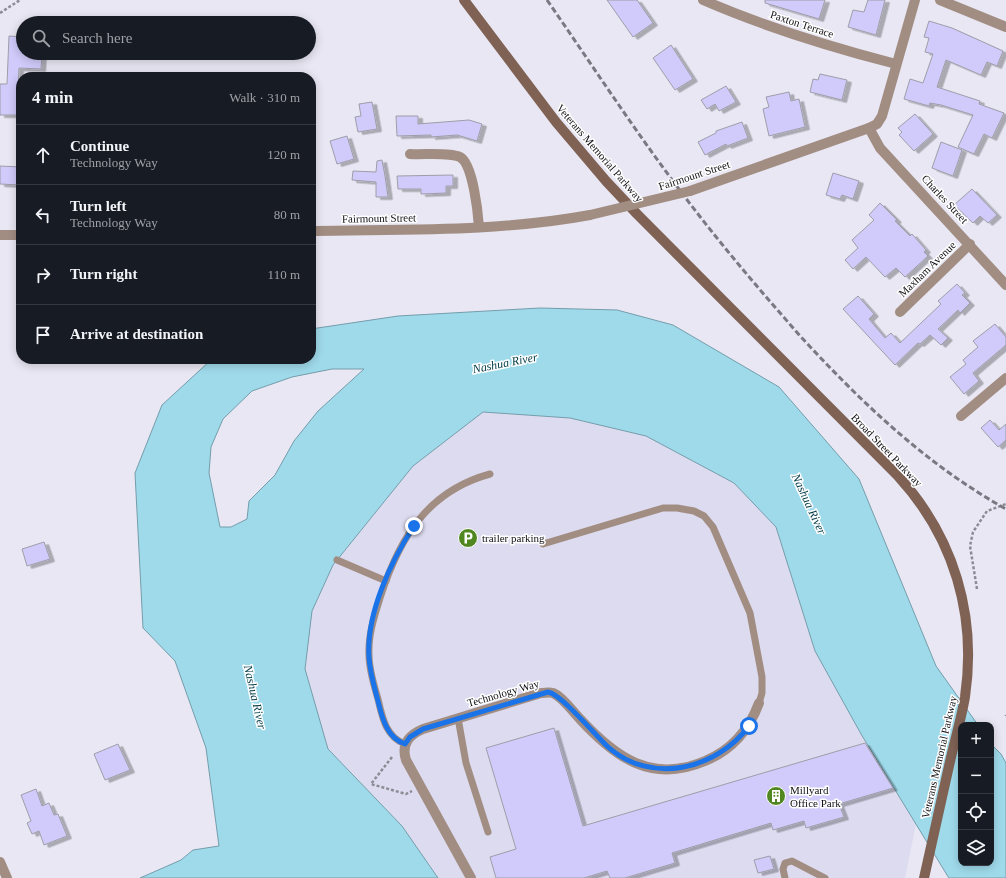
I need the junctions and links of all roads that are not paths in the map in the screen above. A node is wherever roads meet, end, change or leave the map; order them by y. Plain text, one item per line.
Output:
1 (464, 0) edge
2 (703, 0) edge
3 (915, 0) edge
4 (940, 0) edge
5 (1006, 27) edge
6 (896, 64) junction
7 (869, 128) junction
8 (410, 154) dead end
9 (479, 227) junction
10 (316, 232) edge
11 (0, 235) edge
12 (16, 235) edge
13 (970, 244) junction
14 (1006, 285) edge
15 (731, 309) joint
16 (900, 312) dead end
17 (1006, 378) edge
18 (961, 416) dead end
19 (490, 474) dead end
20 (544, 544) dead end
21 (337, 560) dead end
22 (386, 581) junction
23 (967, 641) joint
24 (759, 703) joint
25 (458, 718) junction
26 (405, 744) junction
27 (488, 832) dead end
28 (0, 862) edge
29 (7, 878) edge
30 (471, 878) edge
31 (785, 878) edge
32 (825, 878) edge
33 (924, 878) edge

1 - 15 main road, Veterans Memorial Parkway
2 - 6 street, Paxton Terrace
3 - 6 street, Fairmount Street
4 - 5 street
6 - 7 street, Fairmount Street
7 - 9 street, Fairmount Street, bridge
7 - 13 street, Charles Street
8 - 9 street
9 - 10 street, Fairmount Street
11 - 12 street
13 - 14 street, Charles Street
13 - 16 street, Maxham Avenue
15 - 23 main road, Broad Street Parkway
17 - 18 street
19 - 22 lane
20 - 24 lane
21 - 22 lane
22 - 26 lane
23 - 33 main road, Veterans Memorial Parkway
24 - 25 street, Technology Way
25 - 26 street, Technology Way
25 - 27 lane
26 - 30 street
28 - 29 street
31 - 32 lane

